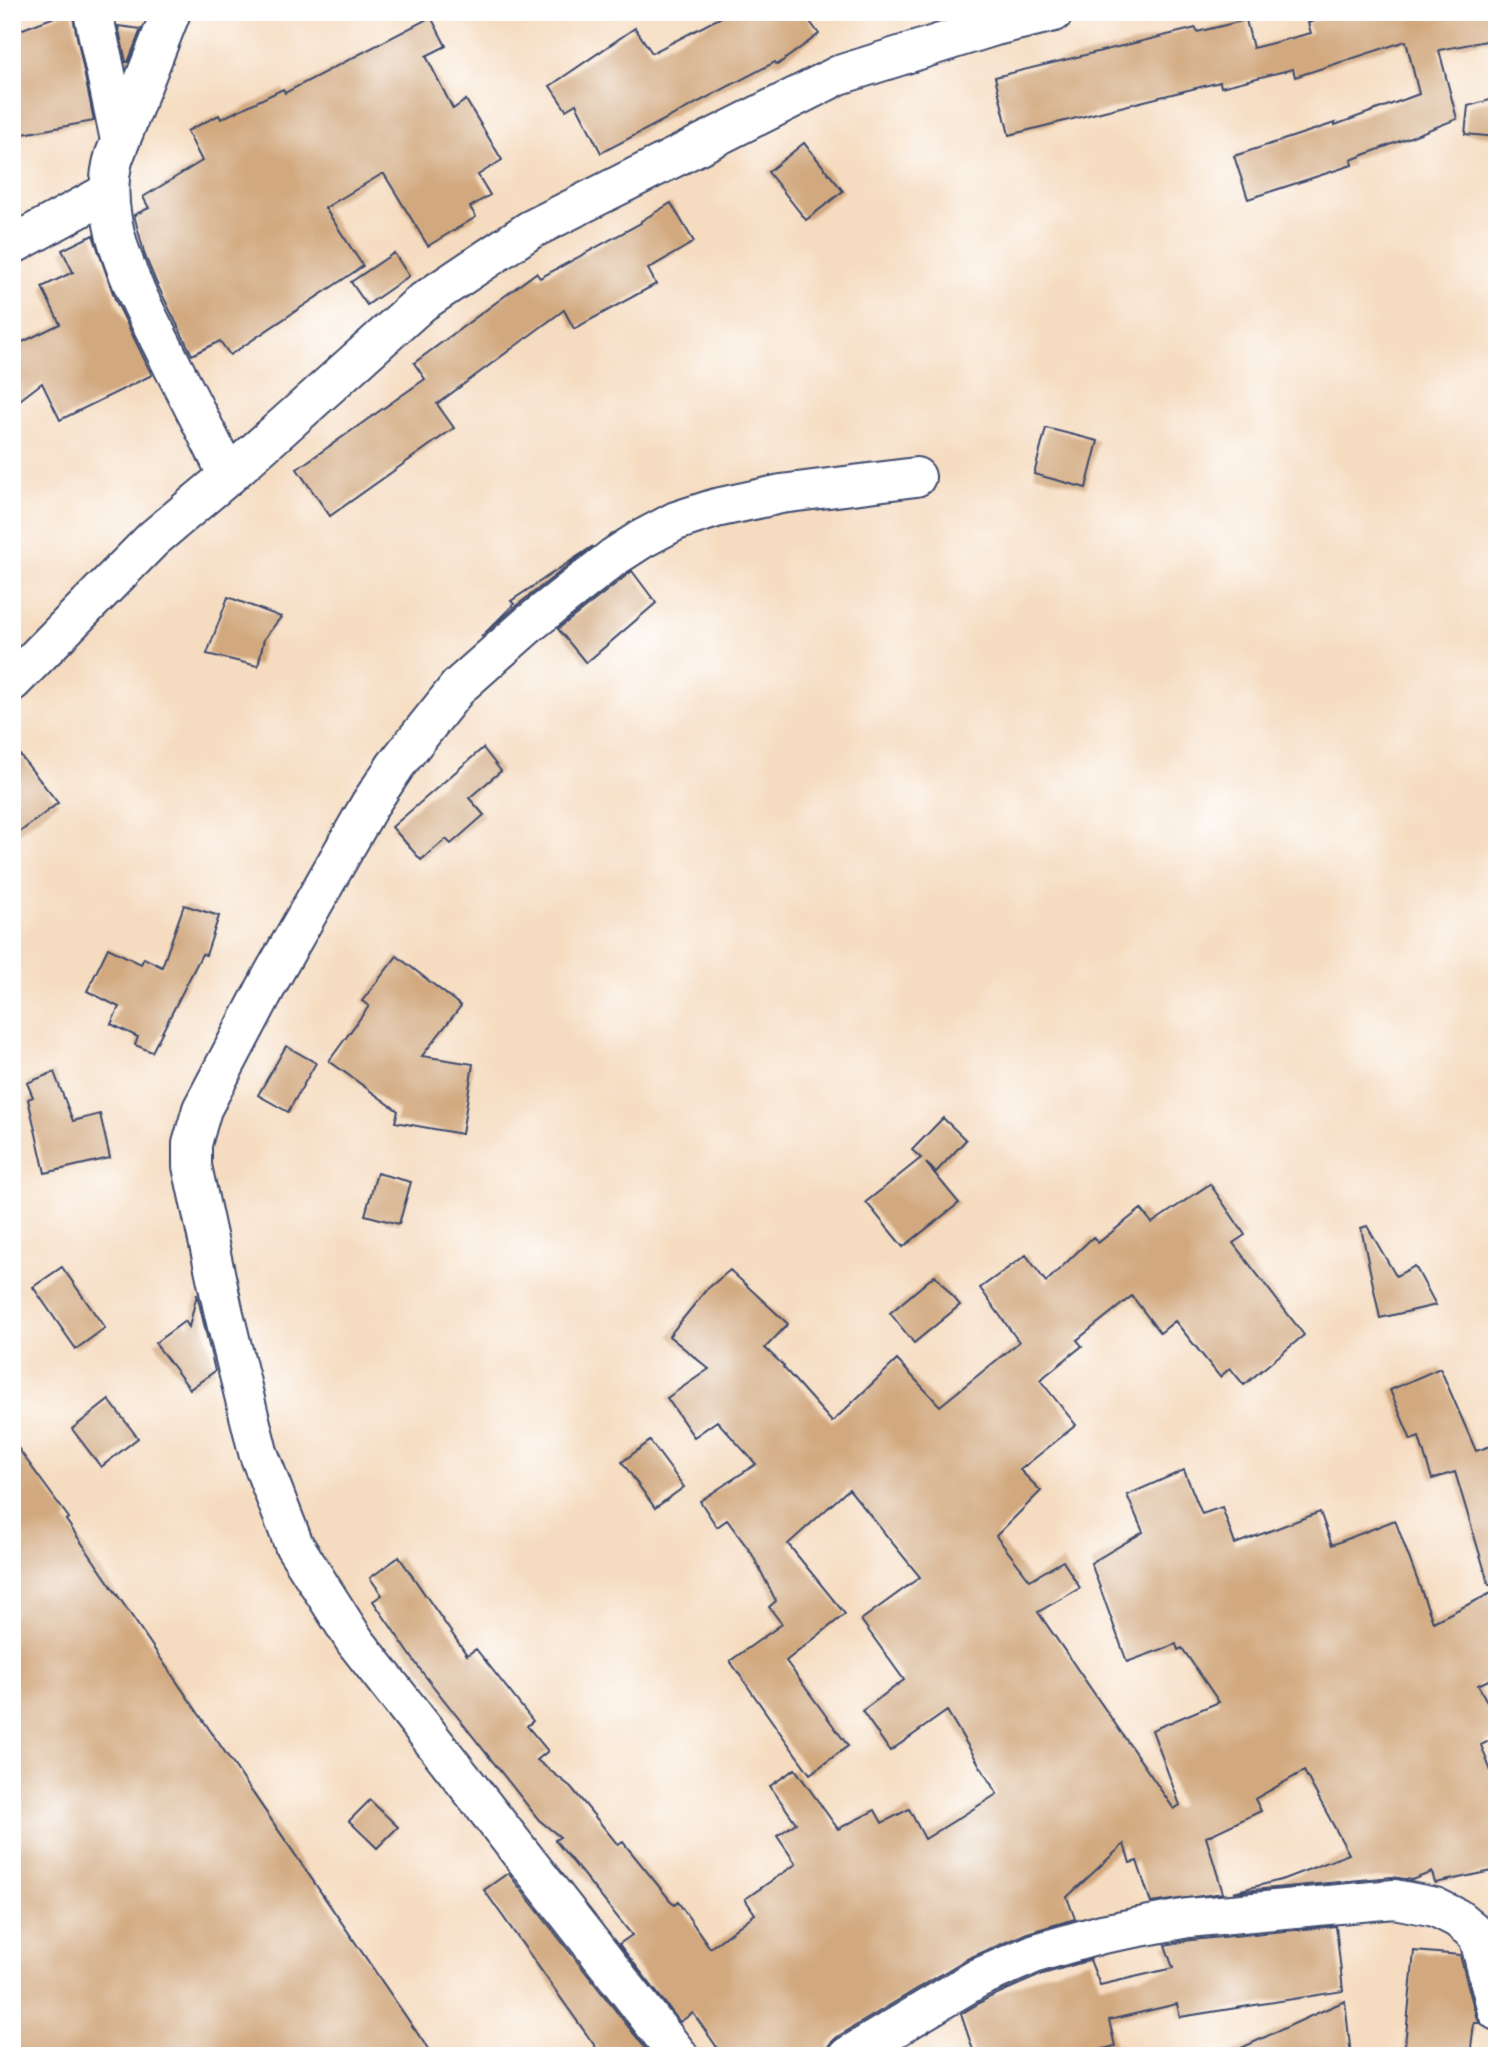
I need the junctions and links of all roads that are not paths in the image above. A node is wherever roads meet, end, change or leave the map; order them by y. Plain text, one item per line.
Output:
1 (93, 12) edge
2 (171, 12) edge
3 (1054, 12) edge
4 (120, 140) junction
5 (109, 192) junction
6 (12, 245) edge
7 (228, 476) junction
8 (916, 477) dead end
9 (12, 682) edge
10 (1497, 2011) edge
11 (679, 2056) edge
12 (848, 2056) edge

1 - 4 street
2 - 4 street
3 - 7 street
4 - 5 street
5 - 6 street
5 - 7 street
7 - 9 street
8 - 11 street
10 - 12 street

